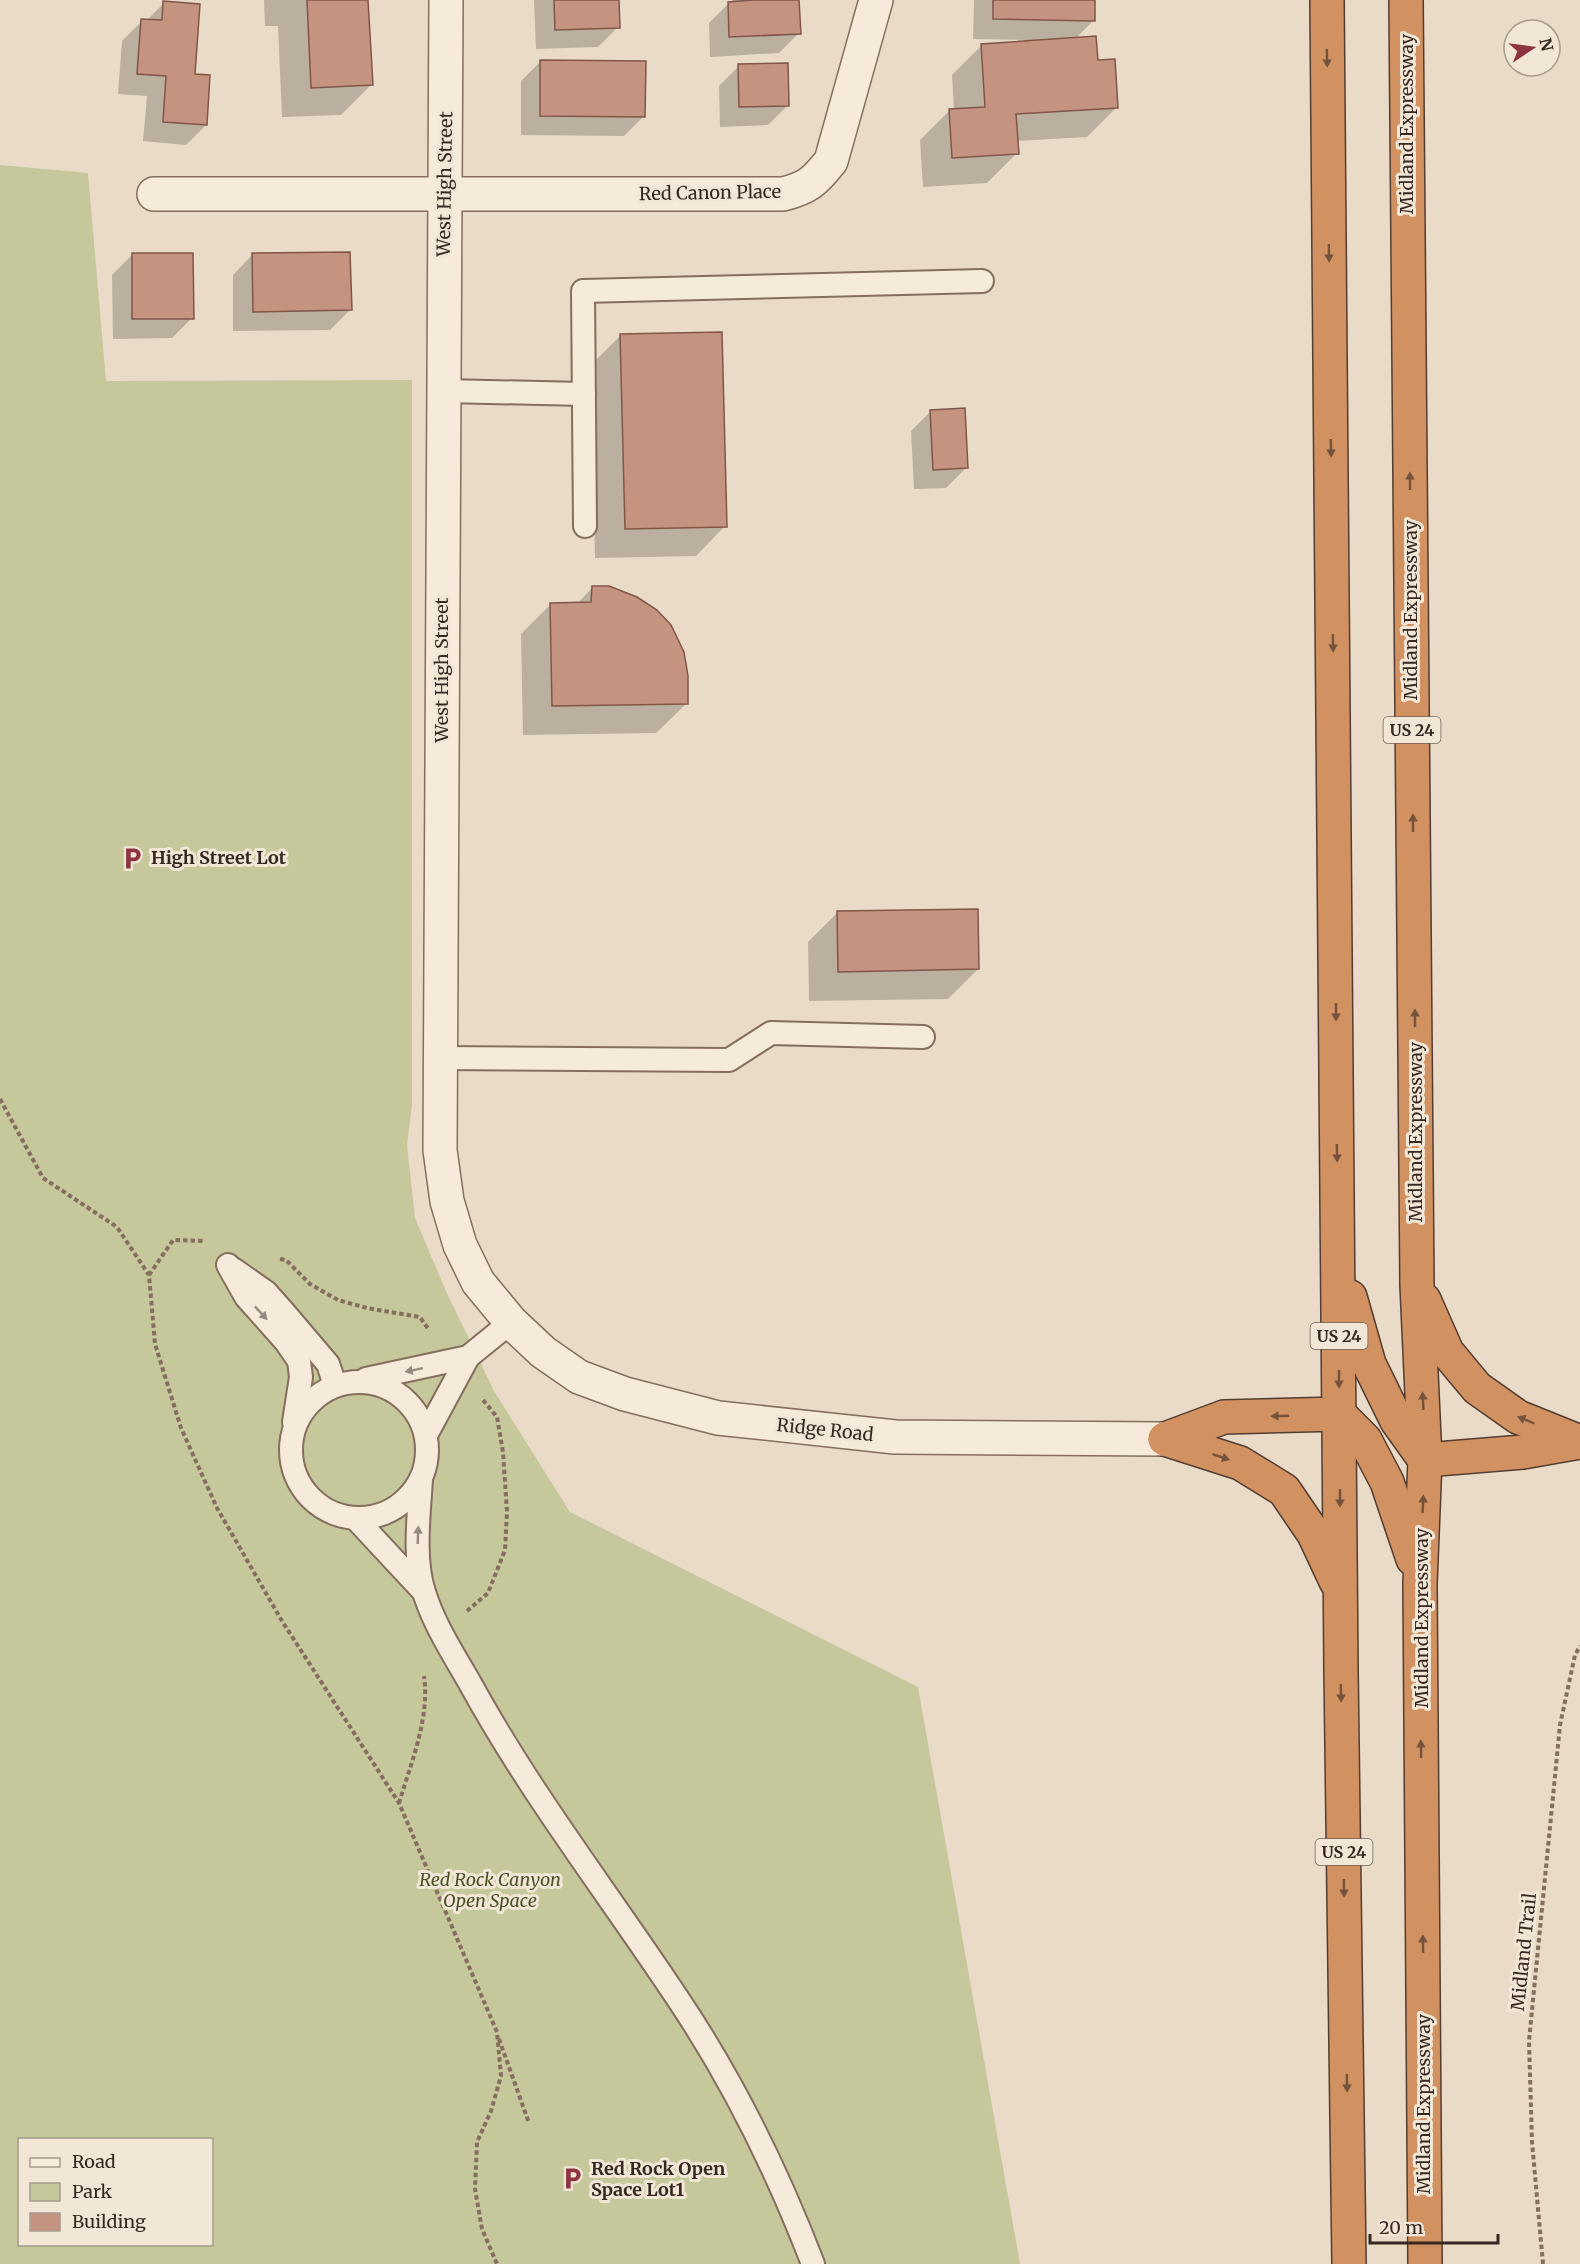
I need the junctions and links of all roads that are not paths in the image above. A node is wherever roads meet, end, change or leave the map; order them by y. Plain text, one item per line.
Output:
1 (446, 0) edge
2 (876, 0) edge
3 (1327, 0) edge
4 (1406, 0) edge
5 (446, 193) junction
6 (154, 194) dead end
7 (982, 281) dead end
8 (444, 391) junction
9 (585, 394) junction
10 (585, 526) dead end
11 (923, 1037) dead end
12 (440, 1058) junction
13 (1339, 1257) junction
14 (1417, 1285) junction
15 (511, 1322) junction
16 (468, 1357) junction
17 (359, 1381) junction
18 (335, 1385) junction
19 (1339, 1414) junction
20 (426, 1435) junction
21 (292, 1438) junction
22 (1165, 1439) junction
23 (1580, 1442) edge
24 (1425, 1460) junction
25 (421, 1479) junction
26 (354, 1518) junction
27 (1420, 1584) junction
28 (423, 1591) junction
29 (1341, 1592) junction
30 (813, 2264) edge
31 (1349, 2264) edge
32 (1425, 2264) edge

1 - 5 street, West High Street
2 - 5 street, Red Canon Place
3 -> 13 highway, US 24
14 -> 4 highway, Midland Expressway / US 24
5 - 6 street, Red Canon Place
5 - 8 street, West High Street
7 - 9 lane
8 - 9 lane
8 - 12 street, West High Street
9 - 10 lane
11 - 12 lane
12 - 15 street, West High Street
13 -> 19 highway, US 24
13 - 24 highway
23 -> 14 highway
24 -> 14 highway, Midland Expressway / US 24
15 - 16 lane
15 - 22 street, Ridge Road
16 -> 17 lane
16 - 20 lane
17 - 18 lane
17 - 20 lane
18 - 21 lane
18 -> 21 lane
19 -> 22 highway
19 - 27 highway
19 -> 29 highway, US 24
20 - 25 lane
21 - 26 lane
22 -> 29 highway
23 - 24 highway
27 -> 24 highway, Midland Expressway / US 24
25 - 26 lane
28 -> 25 lane
26 - 28 lane
32 -> 27 highway, Midland Expressway / US 24
28 - 30 lane
29 -> 31 highway, US 24

